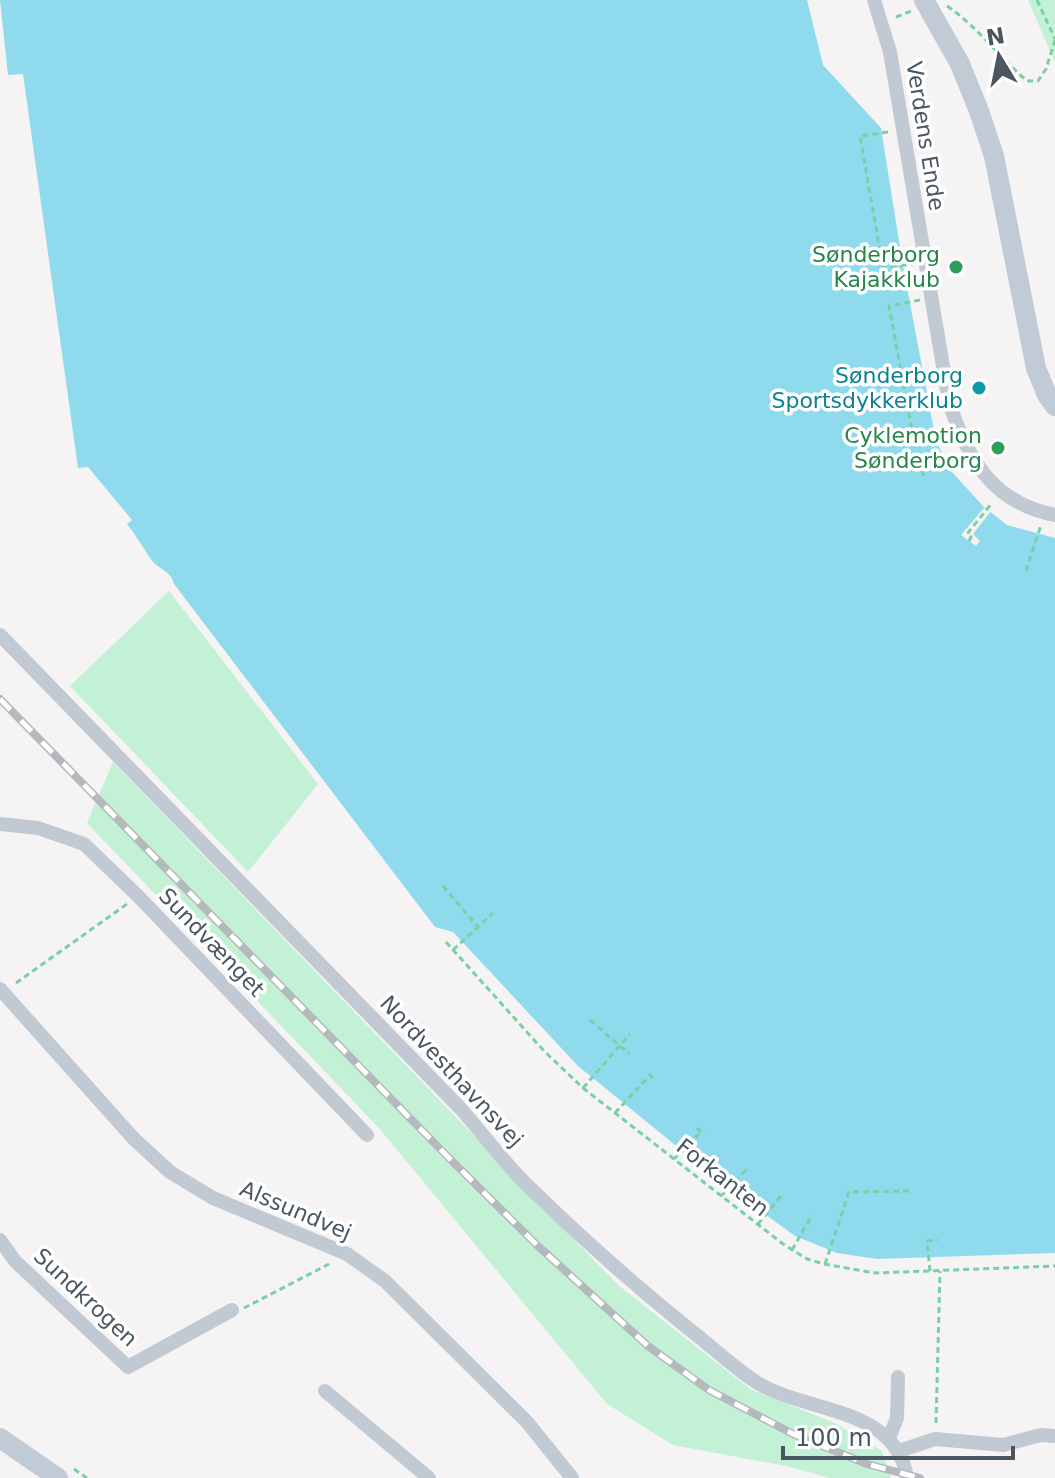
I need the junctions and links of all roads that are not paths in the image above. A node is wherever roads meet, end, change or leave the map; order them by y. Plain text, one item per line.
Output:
1 (874, 0) edge
2 (926, 3) edge
3 (1055, 406) edge
4 (1055, 515) edge
5 (0, 635) edge
6 (0, 824) edge
7 (1, 992) edge
8 (367, 1135) dead end
9 (0, 1240) edge
10 (232, 1310) road end
11 (898, 1377) dead end
12 (325, 1391) dead end
13 (1055, 1436) edge
14 (0, 1438) edge
15 (889, 1438) junction
16 (899, 1451) junction
17 (58, 1478) edge
18 (429, 1478) edge
19 (571, 1478) edge
20 (907, 1478) edge

1 - 4 street, Verdens Ende
2 - 3 street
5 - 15 street, Nordvesthavnsvej
6 - 8 street, Sundvænget
7 - 19 street, Alssundvej
9 - 10 street, Sundkrogen
11 - 15 street
12 - 18 street
13 - 16 street
14 - 17 street
15 - 16 street, Nordvesthavnsvej
16 - 20 street, Nordvesthavnsvej

